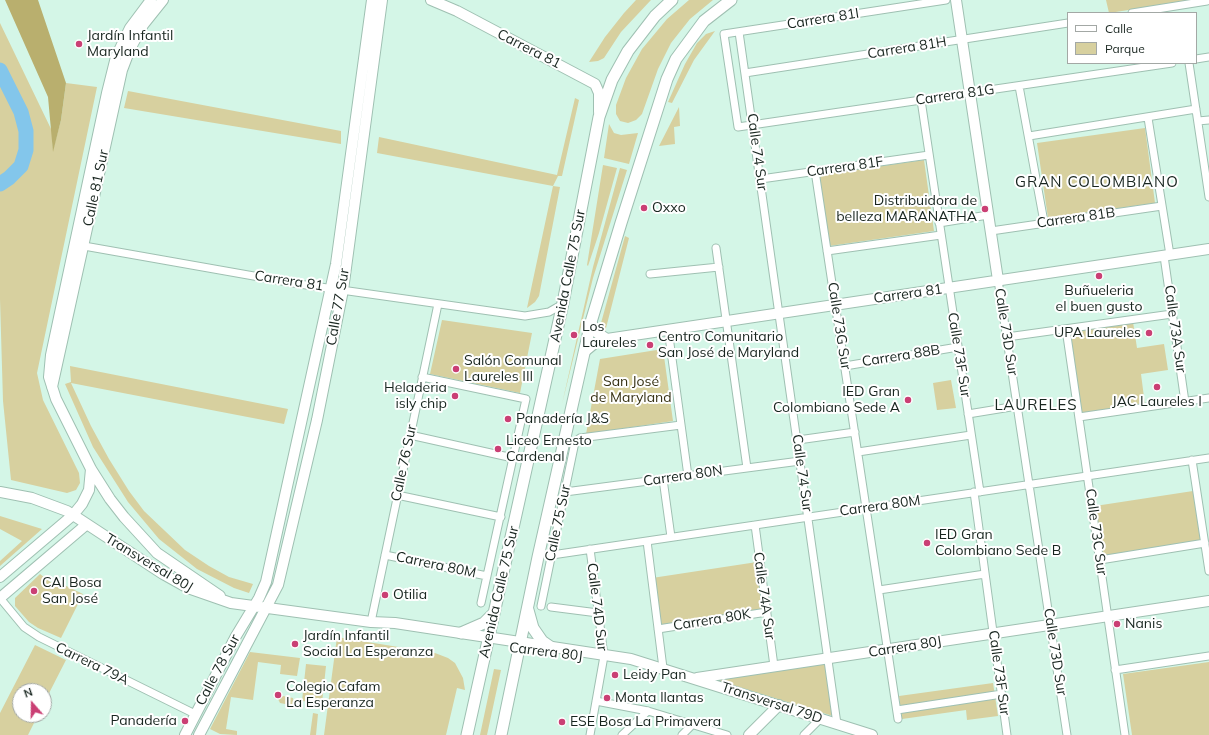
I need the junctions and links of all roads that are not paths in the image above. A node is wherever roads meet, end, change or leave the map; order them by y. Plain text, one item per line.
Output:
1 (151, 0) edge
2 (163, 0) edge
3 (372, 0) edge
4 (382, 0) edge
5 (431, 0) edge
6 (672, 0) edge
7 (731, 0) edge
8 (946, 0) edge
9 (956, 0) edge
10 (1207, 1) dead end
11 (1181, 9) edge
12 (1144, 12) edge
13 (1067, 23) edge
14 (739, 32) junction
15 (724, 34) joint
16 (962, 39) junction
17 (1209, 58) edge
18 (1197, 59) edge
19 (1165, 64) edge
20 (1189, 64) edge
21 (745, 73) junction
22 (1019, 86) junction
23 (970, 93) junction
24 (920, 100) junction
25 (1196, 109) junction
26 (599, 117) junction
27 (1148, 118) junction
28 (1209, 120) edge
29 (1198, 121) junction
30 (753, 124) junction
31 (738, 127) joint
32 (1029, 136) junction
33 (929, 155) junction
34 (815, 171) junction
35 (761, 179) junction
36 (1208, 184) edge
37 (1209, 197) edge
38 (1162, 206) junction
39 (988, 215) junction
40 (1044, 222) junction
41 (939, 223) junction
42 (991, 230) junction
43 (941, 235) junction
44 (84, 246) junction
45 (716, 248) dead end
46 (1209, 249) edge
47 (827, 251) junction
48 (1167, 255) junction
49 (719, 267) junction
50 (650, 274) dead end
51 (998, 280) junction
52 (332, 288) junction
53 (949, 288) junction
54 (343, 290) junction
55 (438, 304) junction
56 (563, 304) junction
57 (835, 304) junction
58 (780, 313) junction
59 (1172, 314) junction
60 (726, 321) junction
61 (591, 322) junction
62 (1066, 329) junction
63 (668, 330) junction
64 (1007, 337) junction
65 (607, 339) junction
66 (958, 347) junction
67 (584, 352) junction
68 (845, 366) junction
69 (422, 376) junction
70 (52, 387) junction
71 (1209, 398) edge
72 (1185, 402) junction
73 (1017, 406) junction
74 (968, 414) junction
75 (1079, 417) junction
76 (681, 425) junction
77 (855, 432) junction
78 (410, 435) junction
79 (971, 435) junction
80 (798, 440) junction
81 (858, 452) junction
82 (513, 458) junction
83 (1209, 458) edge
84 (1192, 460) junction
85 (800, 461) junction
86 (747, 468) junction
87 (92, 469) junction
88 (688, 476) junction
89 (1087, 476) junction
90 (663, 479) junction
91 (1029, 484) junction
92 (0, 492) edge
93 (565, 492) junction
94 (977, 492) junction
95 (397, 495) junction
96 (866, 508) junction
97 (72, 515) junction
98 (500, 516) junction
99 (808, 517) junction
100 (87, 524) junction
101 (755, 525) junction
102 (671, 537) junction
103 (647, 541) junction
104 (1205, 543) junction
105 (590, 549) junction
106 (385, 555) junction
107 (552, 555) junction
108 (1100, 560) junction
109 (1209, 571) edge
110 (985, 574) junction
111 (487, 576) junction
112 (0, 577) edge
113 (879, 590) junction
114 (0, 598) edge
115 (1209, 601) edge
116 (230, 603) junction
117 (481, 603) dead end
118 (254, 606) junction
119 (541, 606) dead end
120 (551, 607) dead end
121 (267, 608) junction
122 (527, 608) junction
123 (598, 612) junction
124 (767, 612) junction
125 (494, 613) junction
126 (1108, 616) junction
127 (371, 622) junction
128 (1050, 625) junction
129 (658, 629) junction
130 (461, 633) junction
131 (993, 633) junction
132 (488, 641) junction
133 (519, 646) junction
134 (552, 648) junction
135 (888, 649) junction
136 (604, 656) junction
137 (1209, 656) edge
138 (829, 658) junction
139 (774, 666) junction
140 (663, 668) junction
141 (1116, 670) junction
142 (694, 678) junction
143 (1002, 694) junction
144 (596, 702) junction
145 (779, 705) junction
146 (897, 710) junction
147 (648, 711) junction
148 (195, 714) junction
149 (820, 719) junction
150 (898, 719) dead end
151 (693, 724) junction
152 (837, 724) junction
153 (868, 734) edge
154 (185, 735) edge
155 (199, 735) edge
156 (467, 735) edge
157 (501, 735) edge
158 (590, 735) edge
159 (622, 735) edge
160 (682, 735) edge
161 (727, 735) edge
162 (749, 735) edge
163 (804, 735) edge
164 (1007, 735) edge
165 (1067, 735) edge
166 (1125, 735) edge

1 - 70 street, Calle 81 Sur
2 - 44 street, Calle 81 Sur
3 - 52 street, Calle 77 Sur
4 - 54 street, Calle 77 Sur
5 - 26 street, Carrera 81
6 - 26 main road, Avenida Calle 75 Sur
7 - 61 main road
8 - 14 street, Carrera 81I
9 - 16 street, Calle 73D Sur
10 - 11 street
11 - 12 street
13 - 16 street, Carrera 81H
14 - 15 street, Carrera 81I
14 - 21 street, Calle 74 Sur
15 - 31 street, Calle 74 Sur
16 - 21 street, Carrera 81H
16 - 23 street, Calle 73D Sur
17 - 18 street
19 - 22 street, Carrera 81G
20 - 25 street
21 - 30 street, Calle 74 Sur
22 - 23 street, Carrera 81G
22 - 32 street
23 - 24 street, Carrera 81G
23 - 39 street, Calle 73D Sur
24 - 30 street, Carrera 81G
24 - 33 street, Calle 73F Sur
25 - 27 street
25 - 29 street
26 - 56 main road, Avenida Calle 75 Sur
27 - 32 street
27 - 38 street, Calle 73A Sur
28 - 29 street
29 - 36 street
30 - 31 street, Carrera 81G
30 - 35 street, Calle 74 Sur
32 - 40 street
33 - 34 street, Carrera 81F
33 - 41 street, Calle 73F Sur
34 - 35 street, Carrera 81F
34 - 47 street, Calle 73G Sur
35 - 58 street, Calle 74 Sur
36 - 37 street
38 - 40 street, Carrera 81B
38 - 48 street, Calle 73A Sur
39 - 41 street
39 - 42 street, Calle 73D Sur
40 - 42 street, Carrera 81B
41 - 43 street, Calle 73F Sur
42 - 51 street, Calle 73D Sur
43 - 47 street
43 - 53 street, Calle 73F Sur
44 - 52 street, Carrera 81
44 - 70 street, Calle 81 Sur
45 - 49 street
46 - 48 street, Carrera 81
47 - 57 street, Calle 73G Sur
48 - 51 street, Carrera 81
48 - 59 street, Calle 73A Sur
49 - 50 street
49 - 60 street
51 - 53 street, Carrera 81
51 - 64 street, Calle 73D Sur
52 - 54 street, Carrera 81
52 - 118 street, Calle 77 Sur
53 - 57 street, Carrera 81
53 - 66 street, Calle 73F Sur
54 - 55 street, Carrera 81
54 - 121 street, Calle 77 Sur
55 - 56 street, Carrera 81
55 - 69 street, Calle 76 Sur
56 - 125 main road, Avenida Calle 75 Sur
57 - 58 street, Carrera 81
57 - 68 street, Calle 73G Sur
58 - 60 street, Carrera 81
58 - 80 street, Calle 74 Sur
59 - 62 street
59 - 72 street, Calle 73A Sur
60 - 63 street, Carrera 81
60 - 86 street
61 - 65 street
61 - 67 main road
62 - 64 street
62 - 75 street, Calle 73C Sur
63 - 65 street, Carrera 81
63 - 76 street
64 - 73 street, Calle 73D Sur
65 - 67 street, Carrera 81
66 - 68 street, Carrera 88B
66 - 74 street, Calle 73F Sur
67 - 122 main road
68 - 77 street, Calle 73G Sur
69 - 78 street, Calle 76 Sur
69 - 82 street
70 - 87 street, Calle 81 Sur
71 - 72 street
72 - 75 street
73 - 74 street
73 - 91 street, Calle 73D Sur
74 - 79 street, Calle 73F Sur
75 - 89 street, Calle 73C Sur
76 - 88 street
76 - 93 street, Calle 75 Sur
77 - 80 street
77 - 81 street, Calle 73G Sur
78 - 82 street
78 - 95 street, Calle 76 Sur
79 - 81 street
79 - 94 street, Calle 73F Sur
80 - 85 street, Calle 74 Sur
81 - 96 street, Calle 73G Sur
82 - 98 street
83 - 84 street, Carrera 80M
84 - 89 street, Carrera 80M
84 - 104 street
85 - 86 street, Carrera 80N
85 - 99 street, Calle 74 Sur
86 - 88 street, Carrera 80N
87 - 97 street
87 - 116 street, Calle 81 Sur
88 - 90 street, Carrera 80N
89 - 91 street, Carrera 80M
89 - 108 street, Calle 73C Sur
90 - 93 street, Carrera 80N
90 - 102 street
91 - 94 street, Carrera 80M
91 - 128 street, Calle 73D Sur
92 - 97 street
93 - 107 street, Calle 75 Sur
94 - 96 street, Carrera 80M
94 - 110 street, Calle 73F Sur
95 - 98 street
95 - 106 street, Calle 76 Sur
96 - 99 street, Carrera 80M
96 - 113 street, Calle 73G Sur
97 - 100 street, Transversal 80J
97 - 112 street
98 - 111 street
99 - 101 street, Carrera 80M
99 - 138 street, Calle 74 Sur
100 - 114 street
100 - 116 street, Transversal 80J
101 - 102 street, Carrera 80M
101 - 124 street, Calle 74A Sur
102 - 103 street, Carrera 80M
103 - 105 street, Carrera 80M
103 - 129 street
104 - 108 street
104 - 109 street
105 - 107 street, Carrera 80M
105 - 123 street, Calle 74D Sur
106 - 111 street, Carrera 80M
106 - 127 street, Calle 76 Sur
107 - 119 street, Calle 75 Sur
108 - 126 street, Calle 73C Sur
110 - 113 street
110 - 131 street, Calle 73F Sur
111 - 117 street
113 - 135 street, Calle 73G Sur
114 - 148 street, Carrera 79A
115 - 126 street, Carrera 80J
116 - 118 street, Carrera 80J
118 - 121 street, Carrera 80J
118 - 148 street, Calle 78 Sur
120 - 123 street
121 - 127 street, Carrera 80J
121 - 155 street, Calle 78 Sur
122 - 133 main road
122 - 134 main road
123 - 136 street, Calle 74D Sur
124 - 129 street, Carrera 80K
124 - 139 street, Calle 74A Sur
125 - 130 main road
125 - 132 main road, Avenida Calle 75 Sur
126 - 128 street, Carrera 80J
126 - 141 street, Calle 73C Sur
127 - 130 street, Carrera 80J
127 - 132 street, Carrera 80J
128 - 131 street, Carrera 80J
128 - 165 street, Calle 73D Sur
129 - 140 street
130 - 132 street, Carrera 80J
131 - 135 street, Carrera 80J
131 - 143 street, Calle 73F Sur
132 - 133 street, Carrera 80J
132 - 156 main road, Avenida Calle 75 Sur
133 - 134 street, Carrera 80J
133 - 136 street, Carrera 80J
133 - 157 main road
134 - 136 street, Carrera 80J
135 - 138 street, Carrera 80J
135 - 146 street, Calle 73G Sur
136 - 140 street, Carrera 80J
136 - 144 street, Calle 74D Sur
137 - 141 street
138 - 139 street, Carrera 80J
138 - 152 street, Calle 74 Sur
139 - 142 street, Carrera 80J
140 - 142 street, Carrera 80J
141 - 166 street, Calle 73C Sur
142 - 145 street, Transversal 79D
143 - 146 street
143 - 164 street, Calle 73F Sur
144 - 147 street
144 - 158 street, Calle 74D Sur
145 - 149 street, Transversal 79D
145 - 162 street
146 - 150 street, Calle 73G Sur
147 - 151 street
147 - 159 street
148 - 154 street, Calle 78 Sur
149 - 152 street, Transversal 79D
149 - 163 street
151 - 160 street
151 - 161 street
152 - 153 street, Transversal 79D

